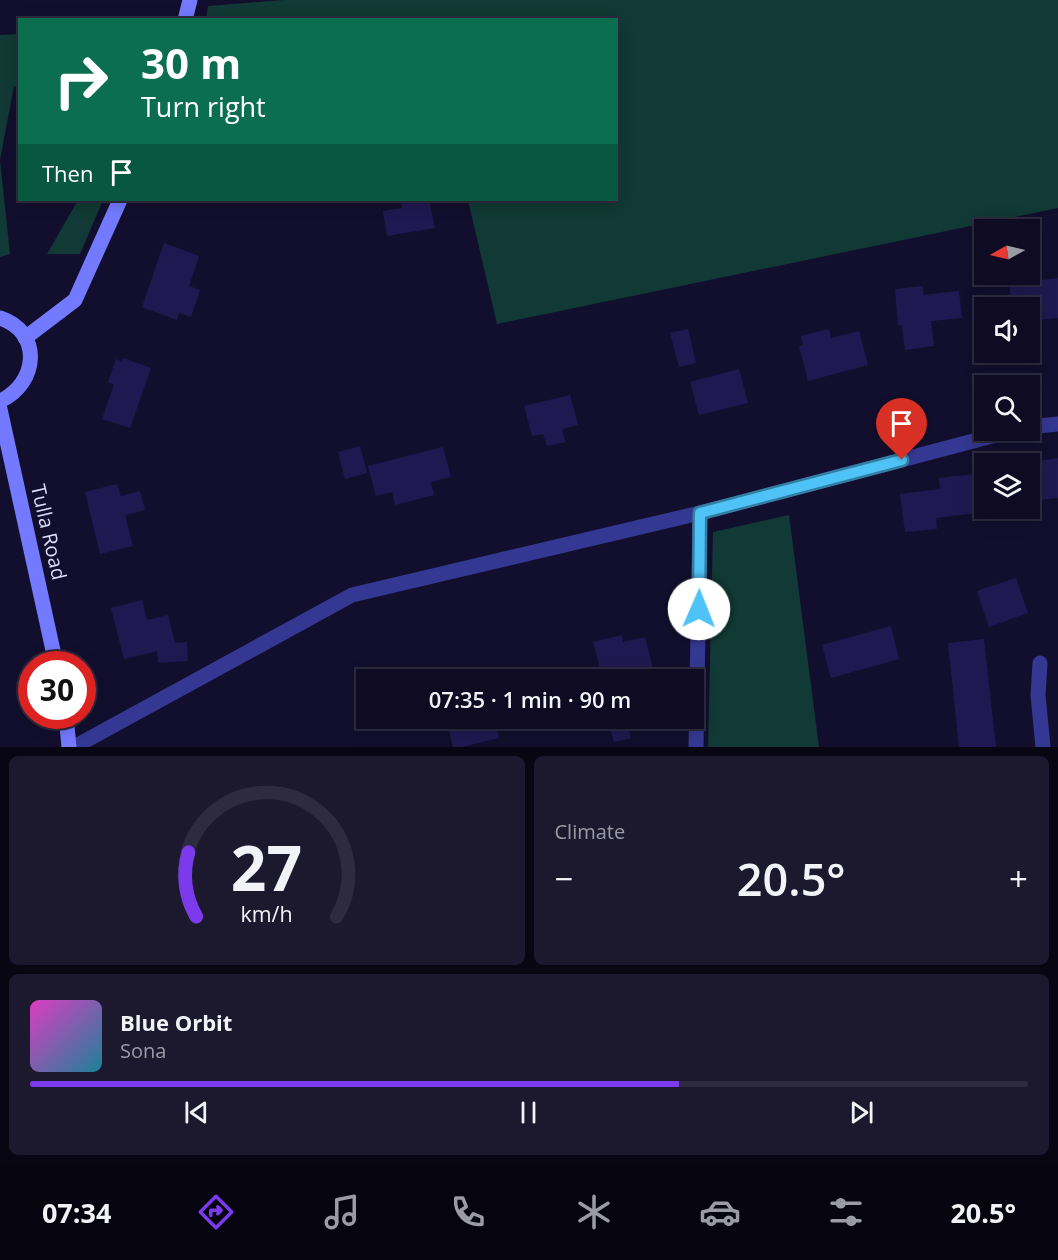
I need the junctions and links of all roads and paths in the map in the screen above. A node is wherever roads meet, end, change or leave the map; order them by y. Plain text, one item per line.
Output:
1 (190, 0) edge
2 (186, 18) edge
3 (120, 201) edge
4 (0, 318) edge
5 (25, 338) junction
6 (0, 401) edge
7 (0, 409) edge
8 (1058, 424) edge
9 (1040, 426) edge
10 (974, 441) edge
11 (700, 513) junction
12 (53, 651) edge
13 (1040, 663) dead end
14 (67, 729) edge
15 (69, 747) edge
16 (74, 747) edge
17 (696, 747) edge
18 (1043, 747) edge

1 - 2 main road
3 - 5 main road
4 - 5 main road
5 - 6 main road
7 - 12 main road, Tulla Road
8 - 9 street
10 - 11 street
11 - 16 street
11 - 17 street
13 - 18 street
14 - 15 main road

